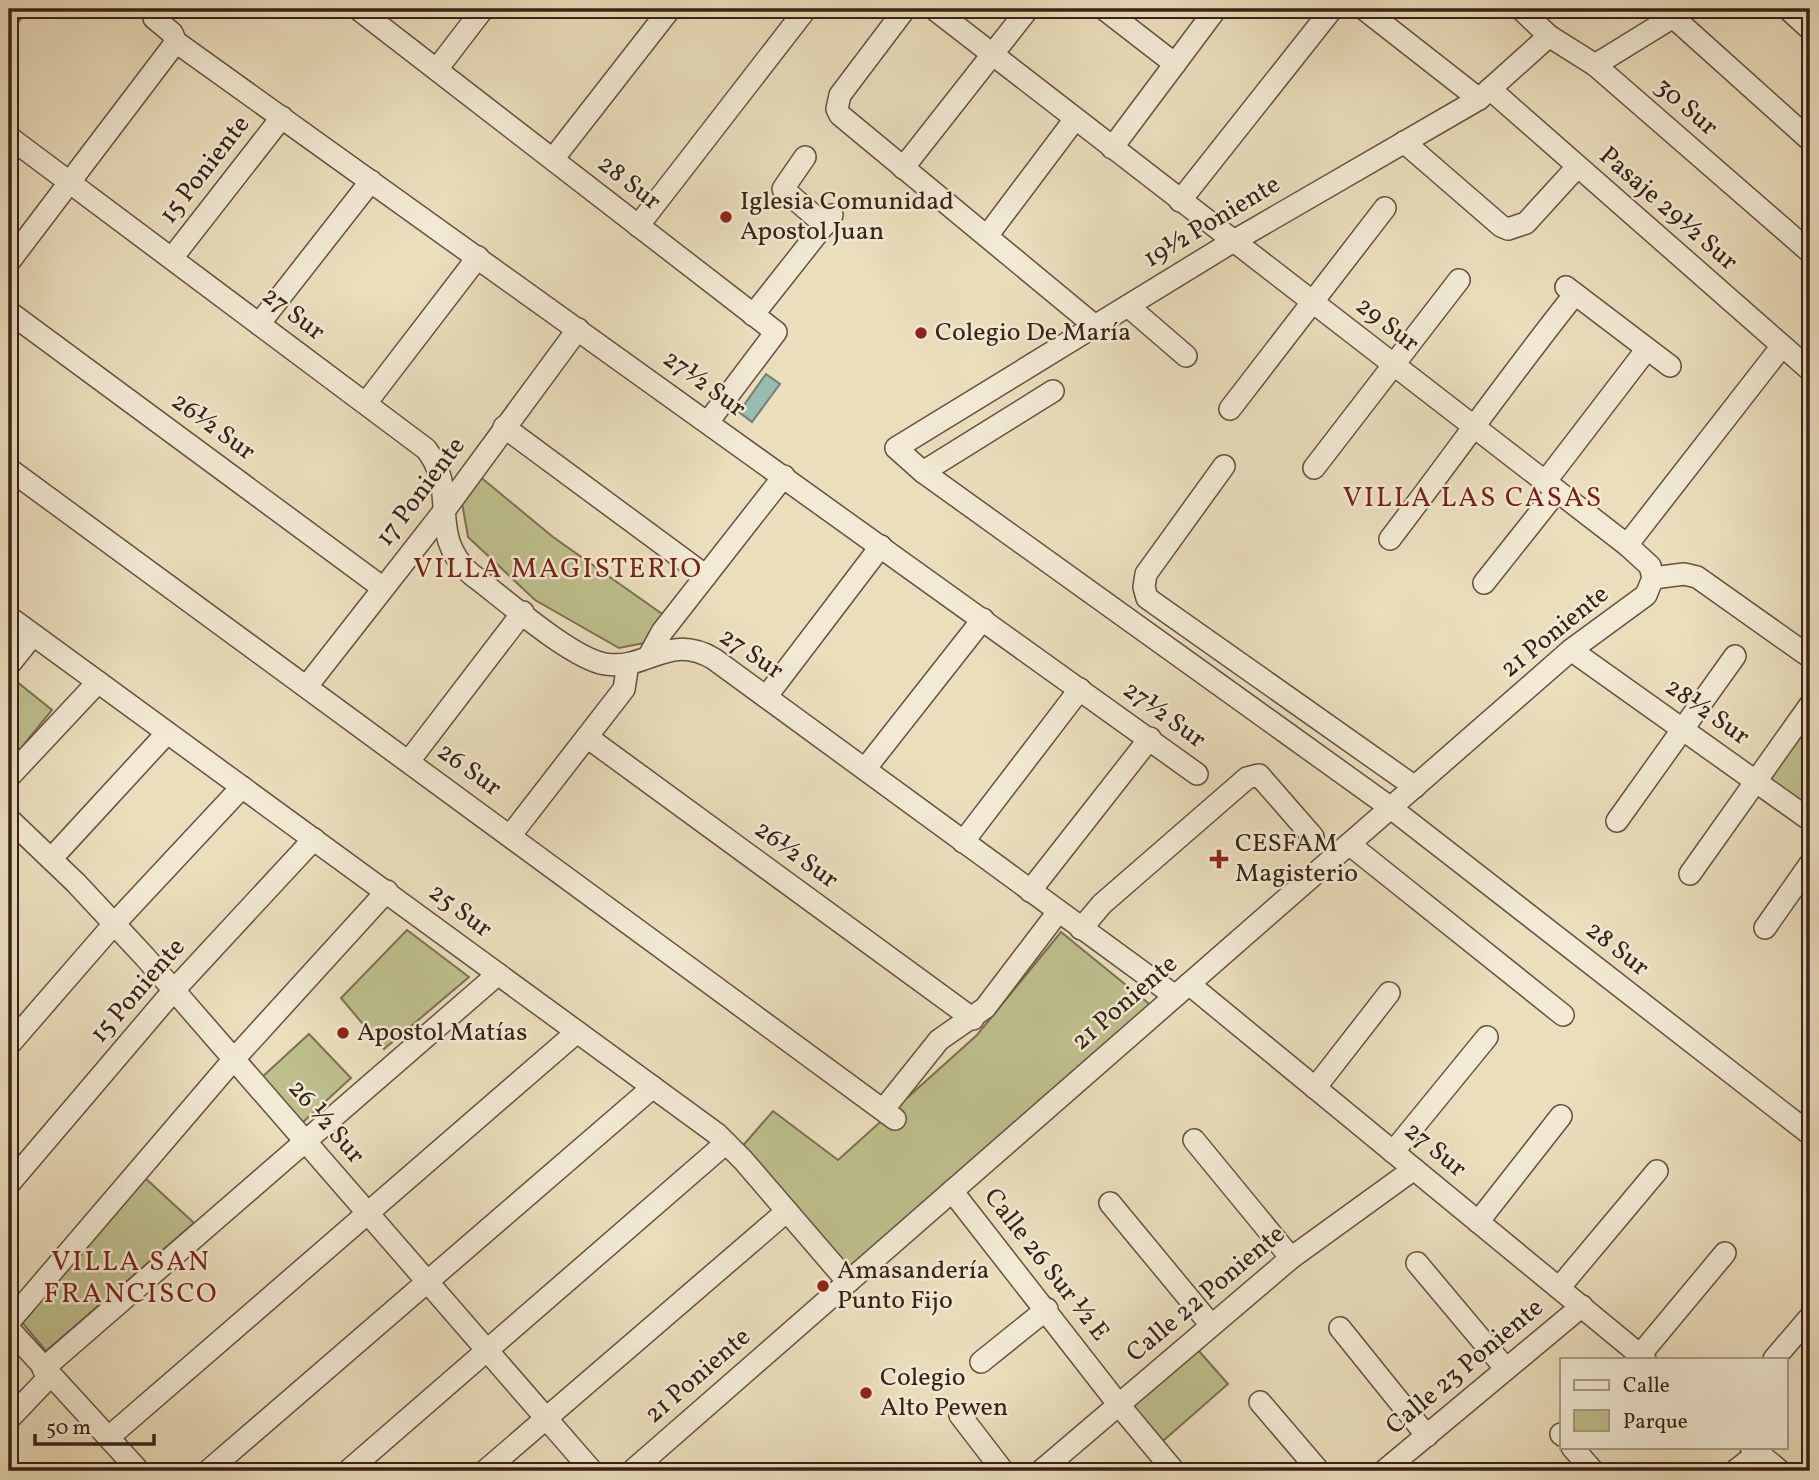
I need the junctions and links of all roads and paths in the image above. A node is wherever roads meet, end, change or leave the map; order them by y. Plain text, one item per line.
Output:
1 (14, 9) edge
2 (358, 9) edge
3 (484, 9) edge
4 (670, 9) edge
5 (806, 9) edge
6 (905, 9) edge
7 (934, 9) edge
8 (1028, 9) edge
9 (1104, 9) edge
10 (1216, 9) edge
11 (1332, 9) edge
12 (1364, 9) edge
13 (1521, 9) edge
14 (1788, 9) edge
15 (1679, 13) edge
16 (9, 16) edge
17 (154, 18) dead end
18 (1810, 29) edge
19 (1549, 36) junction
20 (176, 42) junction
21 (992, 55) junction
22 (1175, 64) junction
23 (1595, 65) junction
24 (437, 69) junction
25 (1485, 94) junction
26 (282, 117) junction
27 (1075, 119) junction
28 (9, 137) edge
29 (1810, 139) edge
30 (1404, 142) junction
31 (1112, 148) junction
32 (804, 157) dead end
33 (553, 159) junction
34 (1577, 167) junction
35 (903, 168) junction
36 (370, 181) junction
37 (70, 183) junction
38 (1180, 201) junction
39 (1385, 208) dead end
40 (638, 226) junction
41 (987, 236) junction
42 (1232, 242) junction
43 (1810, 253) edge
44 (478, 257) junction
45 (172, 258) junction
46 (9, 262) edge
47 (1459, 281) dead end
48 (1312, 303) junction
49 (1128, 306) junction
50 (9, 312) edge
51 (754, 315) junction
52 (259, 324) junction
53 (1095, 326) junction
54 (578, 329) junction
55 (1782, 346) junction
56 (1647, 349) junction
57 (1186, 356) dead end
58 (1394, 365) junction
59 (1670, 366) dead end
60 (1810, 370) edge
61 (1053, 391) dead end
62 (366, 403) junction
63 (1230, 409) dead end
64 (708, 422) junction
65 (1473, 426) junction
66 (504, 427) junction
67 (897, 448) joint
68 (1224, 466) dead end
69 (1314, 468) dead end
70 (9, 469) edge
71 (923, 472) junction
72 (784, 477) junction
73 (1551, 487) junction
74 (444, 510) junction
75 (1390, 539) dead end
76 (1628, 545) junction
77 (881, 546) junction
78 (706, 576) junction
79 (1653, 578) junction
80 (1484, 583) dead end
81 (383, 588) junction
82 (523, 612) junction
83 (9, 617) edge
84 (983, 619) junction
85 (33, 635) junction
86 (1571, 650) junction
87 (650, 654) junction
88 (1734, 656) dead end
89 (1810, 657) edge
90 (628, 664) junction
91 (9, 665) edge
92 (98, 682) junction
93 (307, 686) junction
94 (1080, 689) junction
95 (766, 697) junction
96 (1810, 705) edge
97 (1682, 729) junction
98 (167, 733) junction
99 (587, 737) junction
100 (1150, 738) junction
101 (409, 761) junction
102 (864, 769) junction
103 (1197, 774) dead end
104 (9, 777) edge
105 (1756, 782) junction
106 (242, 787) junction
107 (1415, 787) junction
108 (1391, 808) junction
109 (9, 819) edge
110 (1810, 820) edge
111 (1617, 821) dead end
112 (510, 836) junction
113 (1312, 837) dead end
114 (314, 839) junction
115 (963, 842) junction
116 (1349, 844) junction
117 (51, 859) junction
118 (1810, 864) edge
119 (1690, 874) dead end
120 (387, 891) junction
121 (1030, 891) junction
122 (1058, 912) junction
123 (114, 924) junction
124 (1765, 928) dead end
125 (1081, 929) junction
126 (498, 974) junction
127 (174, 990) junction
128 (1182, 990) junction
129 (1389, 993) dead end
130 (1563, 1015) dead end
131 (973, 1018) junction
132 (577, 1032) junction
133 (1487, 1037) dead end
134 (9, 1045) edge
135 (234, 1059) junction
136 (653, 1087) junction
137 (1315, 1088) junction
138 (1561, 1116) dead end
139 (1810, 1134) edge
140 (1194, 1139) dead end
141 (305, 1141) junction
142 (726, 1143) junction
143 (1393, 1152) junction
144 (1414, 1169) junction
145 (1657, 1171) dead end
146 (9, 1184) edge
147 (953, 1191) junction
148 (1110, 1203) dead end
149 (787, 1211) junction
150 (368, 1213) junction
151 (1478, 1222) junction
152 (1725, 1253) dead end
153 (1291, 1258) junction
154 (1417, 1263) dead end
155 (427, 1282) junction
156 (848, 1282) junction
157 (1559, 1288) junction
158 (1582, 1306) junction
159 (1047, 1309) junction
160 (1810, 1317) edge
161 (9, 1322) edge
162 (1211, 1325) junction
163 (1340, 1328) dead end
164 (9, 1329) edge
165 (486, 1351) junction
166 (1642, 1357) edge
167 (1775, 1358) edge
168 (981, 1362) dead end
169 (1506, 1369) junction
170 (47, 1373) junction
171 (1260, 1402) dead end
172 (1119, 1405) junction
173 (960, 1415) dead end
174 (9, 1419) edge
175 (546, 1419) junction
176 (1427, 1436) junction
177 (109, 1437) junction
178 (1573, 1448) edge
179 (1754, 1450) edge
180 (139, 1471) edge
181 (208, 1471) edge
182 (348, 1471) edge
183 (485, 1471) edge
184 (592, 1471) edge
185 (632, 1471) edge
186 (1003, 1471) edge
187 (1041, 1471) edge
188 (1174, 1471) edge
189 (1319, 1471) edge
190 (1384, 1471) edge
191 (1593, 1471) edge
192 (1735, 1471) edge
193 (1780, 1471) edge

1 - 16 street
2 - 24 street, 28 Sur
3 - 24 street
4 - 33 street
5 - 40 street
6 - 35 street
7 - 21 street, 29 Sur
8 - 21 street
9 - 22 street
10 - 22 street
11 - 38 street
12 - 25 street, Pasaje 29½ Sur
13 - 19 street, 30 Sur
14 - 18 street
15 - 23 street
15 - 29 street
17 - 20 street, 27½ Sur
19 - 23 street, 30 Sur
19 - 25 street, 19½ Poniente
20 - 26 street, 27½ Sur
20 - 37 street
21 - 27 street, 29 Sur
21 - 35 street
22 - 31 street
23 - 43 street, 30 Sur
24 - 33 street, 28 Sur
25 - 30 street, 19½ Poniente
25 - 34 street, Pasaje 29½ Sur
26 - 36 street, 27½ Sur
26 - 45 street, 15 Poniente
27 - 31 street, 29 Sur
27 - 41 street
28 - 37 street, 27 Sur
30 - 34 street
30 - 42 street, 19½ Poniente
31 - 38 street, 29 Sur
32 - 51 street
33 - 40 street, 28 Sur
34 - 55 street, Pasaje 29½ Sur
35 - 41 street
36 - 44 street, 27½ Sur
36 - 52 street
37 - 45 street, 27 Sur
37 - 46 street
38 - 42 street, 29 Sur
39 - 48 street
40 - 51 street, 28 Sur
41 - 53 street
42 - 48 street, 29 Sur
42 - 49 street, 19½ Poniente
44 - 54 street, 27½ Sur
44 - 62 street
45 - 52 street, 27 Sur
47 - 58 street
48 - 58 street, 29 Sur
48 - 63 street
49 - 53 street, 19½ Poniente
49 - 57 street
50 - 81 street, 26½ Sur
51 - 64 street, 28 Sur
52 - 62 street, 27 Sur
53 - 67 street, 19½ Poniente
54 - 64 street, 27½ Sur
54 - 66 street, 17 Poniente
55 - 60 street, Pasaje 29½ Sur
55 - 76 street
56 - 59 street
56 - 65 street
56 - 73 street
58 - 65 street, 29 Sur
58 - 69 street
61 - 71 street
62 - 74 street, 27 Sur
64 - 72 street, 27½ Sur
65 - 73 street, 29 Sur
65 - 75 street
66 - 74 street, 17 Poniente
66 - 78 street
67 - 71 street, 28 Sur
68 - 107 street
70 - 93 street, 26 Sur
71 - 108 street, 28 Sur
72 - 77 street, 27½ Sur
72 - 78 street
73 - 76 street, 29 Sur
73 - 80 street
74 - 81 street, 17 Poniente
74 - 82 street, 27 Sur
76 - 79 street, 29 Sur
77 - 84 street, 27½ Sur
77 - 95 street
78 - 87 street
79 - 86 street, 21 Poniente
79 - 89 street
81 - 93 street, 17 Poniente
82 - 90 street, 27 Sur
82 - 101 street
83 - 85 street, 25 Sur
84 - 94 street, 27½ Sur
84 - 102 street
85 - 91 street
85 - 92 street, 25 Sur
86 - 97 street, 28½ Sur
86 - 107 street, 21 Poniente
87 - 90 street, 27 Sur
87 - 95 street, 27 Sur
88 - 97 street
90 - 99 street
92 - 98 street, 25 Sur
92 - 104 street
93 - 101 street, 26 Sur
94 - 100 street, 27½ Sur
94 - 115 street
95 - 102 street, 27 Sur
96 - 105 street
97 - 105 street, 28½ Sur
97 - 111 street
98 - 106 street, 25 Sur
98 - 117 street
99 - 112 street
99 - 131 street, 26½ Sur
100 - 103 street, 27½ Sur
100 - 121 street
101 - 112 street, 26 Sur
102 - 115 street, 27 Sur
105 - 110 street, 28½ Sur
105 - 119 street
106 - 114 street, 25 Sur
106 - 123 street
107 - 108 street, 21 Poniente
108 - 116 street, 21 Poniente
108 - 139 street, 28 Sur
109 - 117 street, 26 ½ Sur
112 - 131 street, 26 Sur
113 - 125 street
114 - 120 street, 25 Sur
114 - 127 street, 15 Poniente
115 - 121 street, 27 Sur
116 - 128 street, 21 Poniente
116 - 130 street
117 - 123 street, 26 ½ Sur
118 - 124 street
120 - 126 street, 25 Sur
120 - 135 street
121 - 122 street, 27 Sur
122 - 125 street, 27 Sur
122 - 131 street
123 - 127 street, 26 ½ Sur
123 - 134 street
125 - 128 street, 27 Sur
126 - 132 street, 25 Sur
126 - 141 street
127 - 135 street, 26 ½ Sur
127 - 146 street, 15 Poniente
128 - 137 street, 27 Sur
128 - 147 street, 21 Poniente
129 - 137 street
132 - 136 street, 25 Sur
132 - 150 street
133 - 143 street
135 - 141 street, 26 ½ Sur
135 - 161 street
136 - 142 street, 25 Sur
136 - 155 street
137 - 143 street, 27 Sur
138 - 151 street
140 - 153 street
141 - 150 street, 26 ½ Sur
141 - 170 street
142 - 149 street, 25 Sur
142 - 165 street
143 - 144 street, 27 Sur
144 - 151 street, 27 Sur
144 - 153 street, Calle 22 Poniente
145 - 157 street
147 - 156 street, 21 Poniente
147 - 159 street, Calle 26 Sur ½ E
148 - 162 street
149 - 156 street, 25 Sur
149 - 175 street
150 - 155 street, 26 ½ Sur
150 - 177 street
151 - 157 street, 27 Sur
152 - 166 street
153 - 162 street, Calle 22 Poniente
154 - 169 street
155 - 165 street, 26 ½ Sur
155 - 181 street
156 - 185 street, 21 Poniente
157 - 158 street, 27 Sur
158 - 166 street, 27 Sur
158 - 169 street, Calle 23 Poniente
159 - 168 street
159 - 172 street, Calle 26 Sur ½ E
160 - 167 street
162 - 172 street, Calle 22 Poniente
163 - 176 street
164 - 170 street
165 - 175 street, 26 ½ Sur
165 - 182 street
169 - 176 street, Calle 23 Poniente
170 - 174 street
170 - 177 street
171 - 189 street
172 - 187 street, Calle 22 Poniente
172 - 188 street, Calle 26 Sur ½ E
173 - 186 street
175 - 183 street
175 - 184 street, 26 ½ Sur
176 - 190 street, Calle 23 Poniente
177 - 180 street
178 - 191 street
179 - 192 street
179 - 193 street

